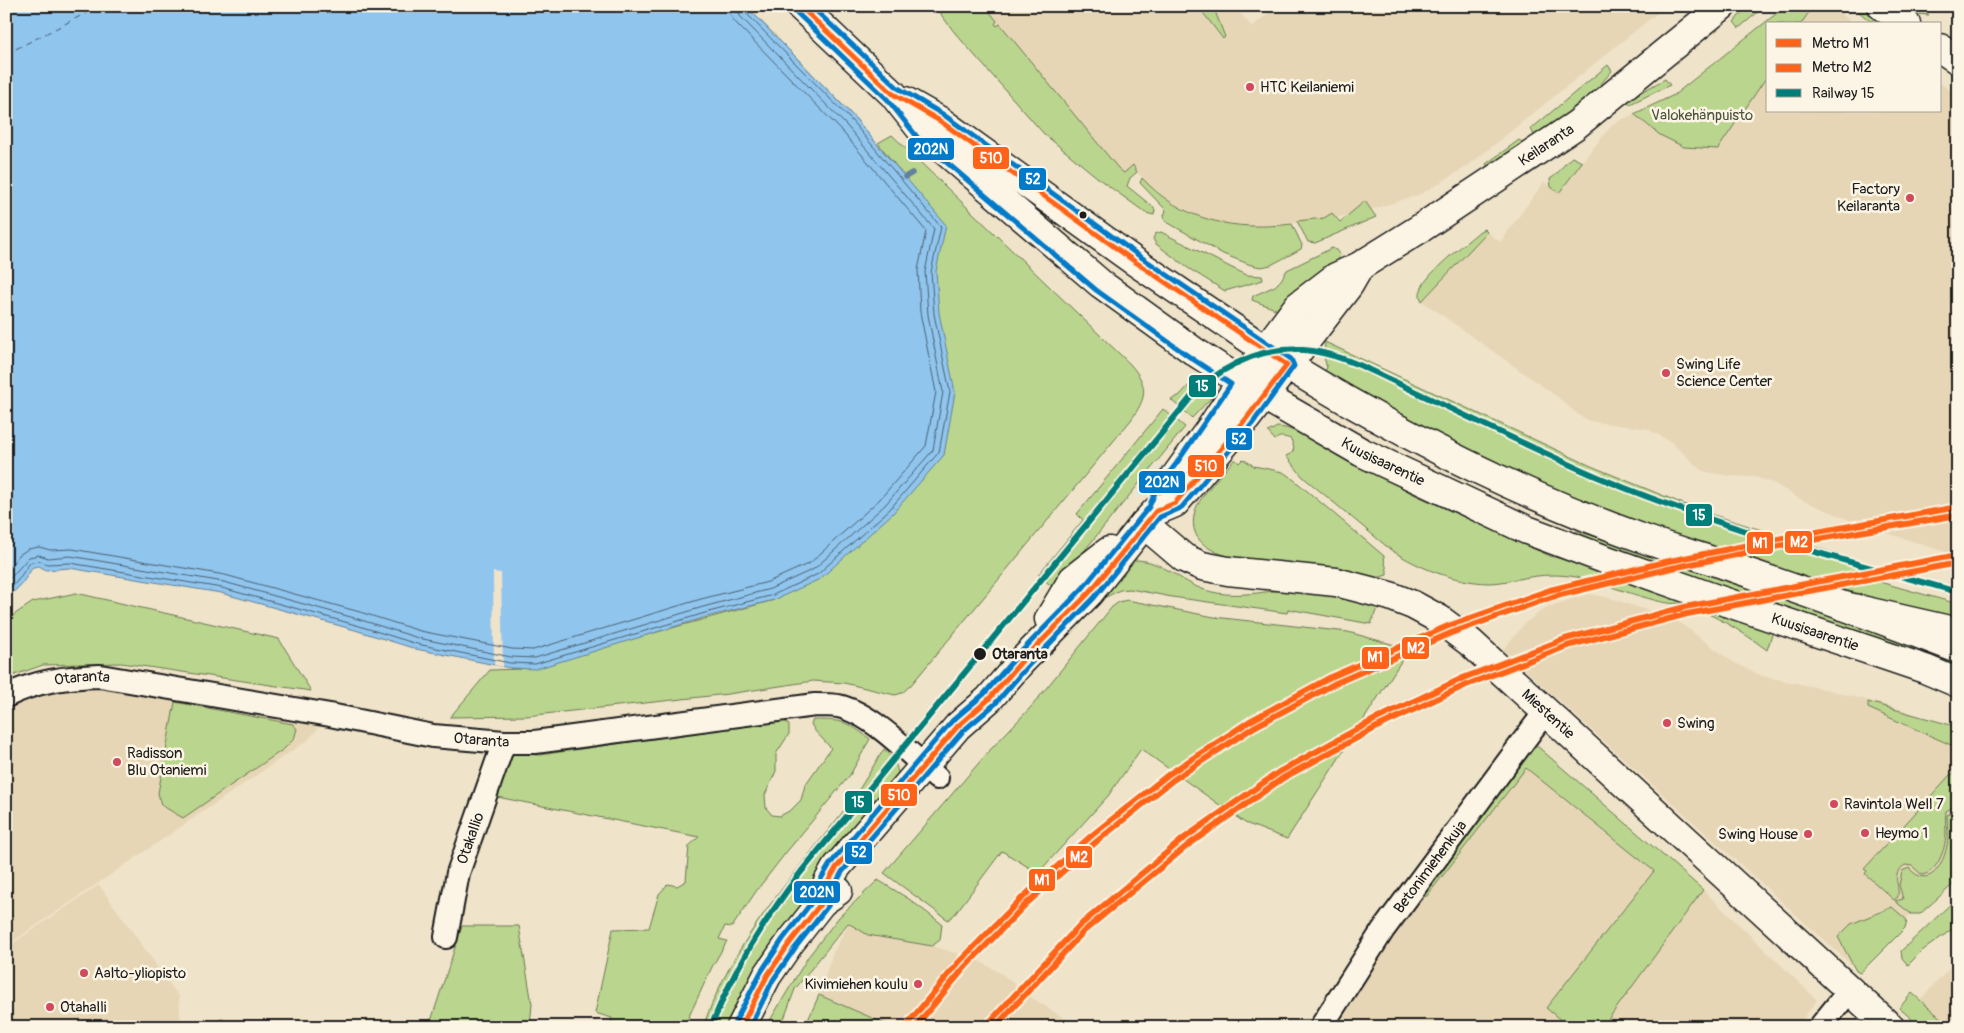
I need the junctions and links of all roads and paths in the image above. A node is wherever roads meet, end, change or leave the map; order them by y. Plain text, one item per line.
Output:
1 (800, 6) edge
2 (1722, 6) edge
3 (1882, 6) edge
4 (1903, 22) edge
5 (1942, 49) edge
6 (1958, 60) edge
7 (893, 94) junction
8 (1360, 266) junction
9 (1264, 350) junction
10 (1287, 365) junction
11 (1241, 382) junction
12 (1264, 396) junction
13 (1150, 518) junction
14 (1844, 606) junction
15 (1958, 632) edge
16 (1958, 650) edge
17 (1958, 683) edge
18 (6, 696) edge
19 (1545, 712) junction
20 (504, 742) junction
21 (930, 772) junction
22 (446, 937) dead end
23 (1849, 991) junction
24 (741, 1027) edge
25 (1321, 1027) edge
26 (1820, 1027) edge
27 (1890, 1027) edge

1 - 7 main road, Kuusisaarentie
2 - 8 main road, Keilaranta
3 - 4 main road
5 - 6 main road
7 - 9 main road, Kuusisaarentie
7 - 11 main road, Kuusisaarentie
8 - 9 main road, Keilaranta
8 - 10 main road, Keilaranta
9 - 10 main road, Kuusisaarentie
9 - 11 main road, Keilaranta
10 - 12 main road, Keilaranta
10 - 14 main road, Kuusisaarentie
11 - 12 main road, Kuusisaarentie
11 - 13 main road, Keilaranta
12 - 13 main road, Keilaranta
12 - 17 main road, Kuusisaarentie
13 - 19 main road, Miestentie
13 - 21 main road
14 - 15 main road
14 - 16 main road, Kuusisaarentie
18 - 20 street, Otaranta
19 - 23 main road, Miestentie
19 - 25 street, Betonimiehenkuja
20 - 21 street, Otaranta
20 - 22 street, Otakallio
21 - 24 main road
23 - 26 street
23 - 27 main road, Miestentie

